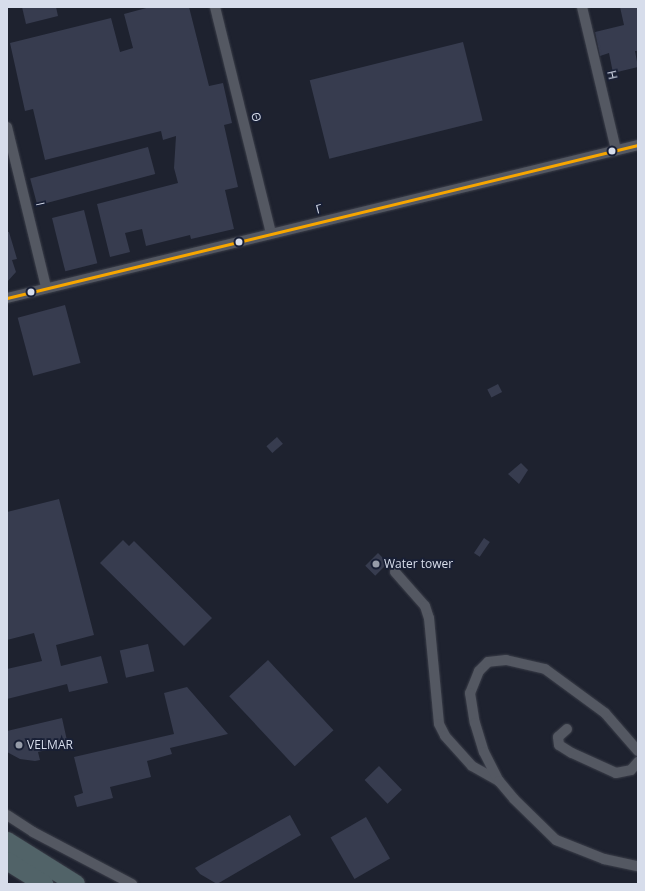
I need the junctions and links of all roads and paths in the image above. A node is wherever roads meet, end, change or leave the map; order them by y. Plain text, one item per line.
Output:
1 (215, 7) edge
2 (582, 7) edge
3 (7, 127) edge
4 (638, 145) edge
5 (616, 150) junction
6 (272, 233) junction
7 (46, 287) junction
8 (7, 298) edge
9 (395, 572) dead end
10 (567, 729) dead end
11 (638, 750) edge
12 (638, 762) edge
13 (499, 781) junction
14 (7, 815) edge
15 (7, 840) edge
16 (7, 861) edge
17 (638, 866) edge
18 (44, 884) edge
19 (76, 884) edge
20 (132, 884) edge

1 - 6 street, Θ
2 - 5 street, Η
3 - 7 street, Ι
4 - 5 street, Γ
5 - 6 street, Γ
6 - 7 street, Γ
7 - 8 street, Γ
9 - 13 street
10 - 12 street
11 - 13 street
13 - 17 street
14 - 20 street
15 - 19 highway
16 - 18 highway

